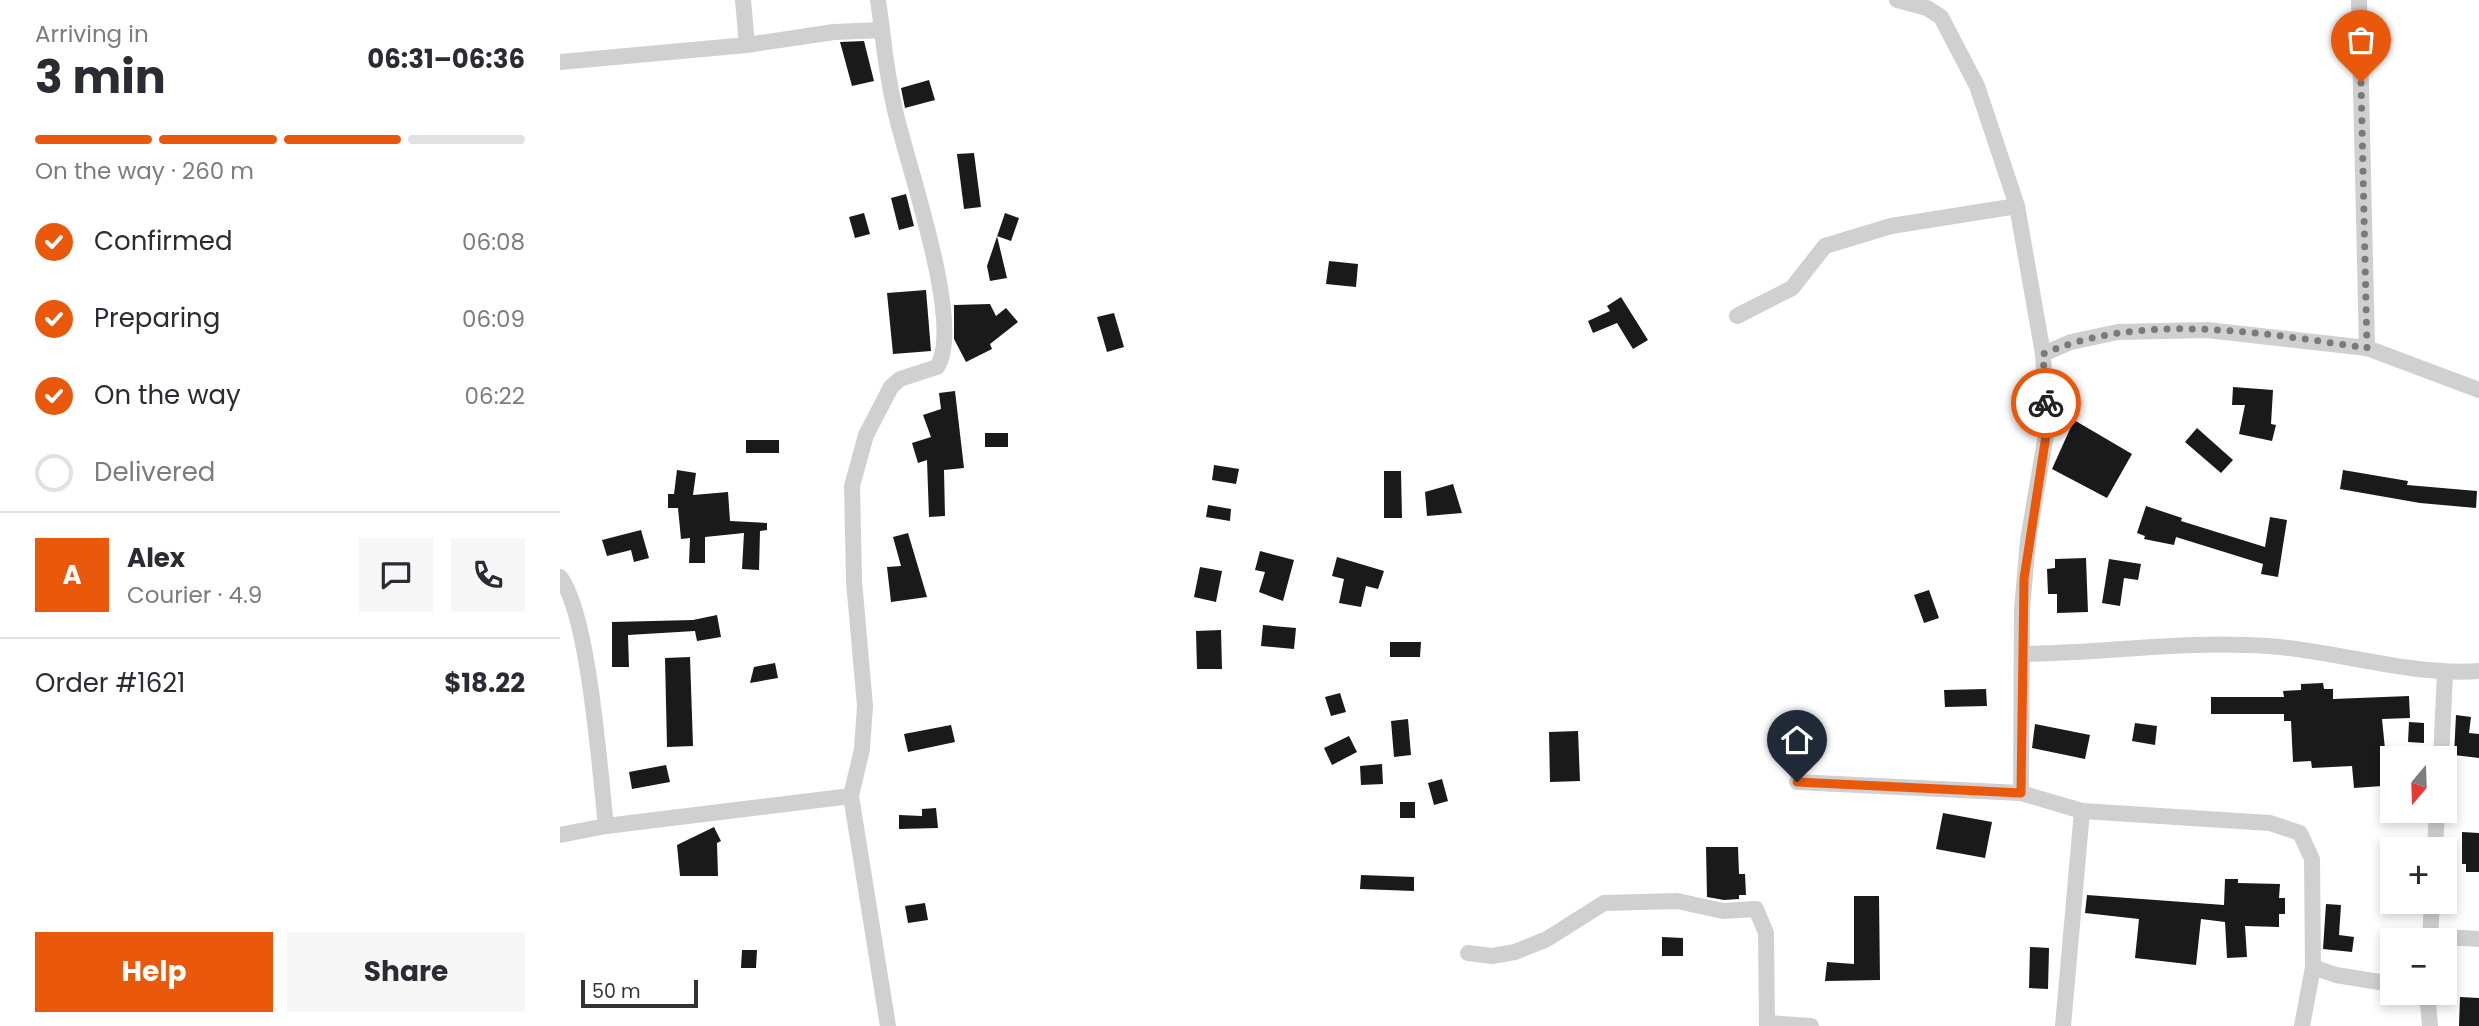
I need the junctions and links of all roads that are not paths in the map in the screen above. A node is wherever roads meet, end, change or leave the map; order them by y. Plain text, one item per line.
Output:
1 (743, 0) edge
2 (878, 0) edge
3 (1897, 0) edge
4 (2359, 0) edge
5 (882, 30) junction
6 (747, 45) junction
7 (560, 62) edge
8 (2017, 206) junction
9 (1737, 316) dead end
10 (2367, 348) junction
11 (2043, 354) junction
12 (2479, 390) edge
13 (560, 578) edge
14 (2023, 654) junction
15 (2479, 671) edge
16 (2445, 674) junction
17 (2442, 746) edge
18 (1797, 782) dead end
19 (2021, 793) junction
20 (851, 796) junction
21 (2082, 811) junction
22 (606, 826) junction
23 (560, 835) edge
24 (2457, 939) edge
25 (2479, 939) edge
26 (1468, 953) dead end
27 (2312, 967) junction
28 (2380, 981) edge
29 (2428, 1005) edge
30 (1767, 1025) edge
31 (888, 1026) edge
32 (1811, 1026) edge
33 (2063, 1026) edge
34 (2302, 1026) edge
35 (2430, 1026) edge

1 - 6 street
2 - 5 street
3 - 8 street
4 - 10 street
5 - 6 street
5 - 20 street
6 - 7 street
8 - 9 street
8 - 11 street
10 - 11 street
10 - 12 street
11 - 14 street
13 - 22 street
14 - 16 street
14 - 19 street
15 - 16 street
16 - 17 street
18 - 19 street
19 - 21 street
20 - 22 street
20 - 31 street
21 - 27 street
21 - 33 street
22 - 23 street
24 - 25 street
26 - 30 street
27 - 28 street
27 - 34 street
29 - 35 street
30 - 32 street

